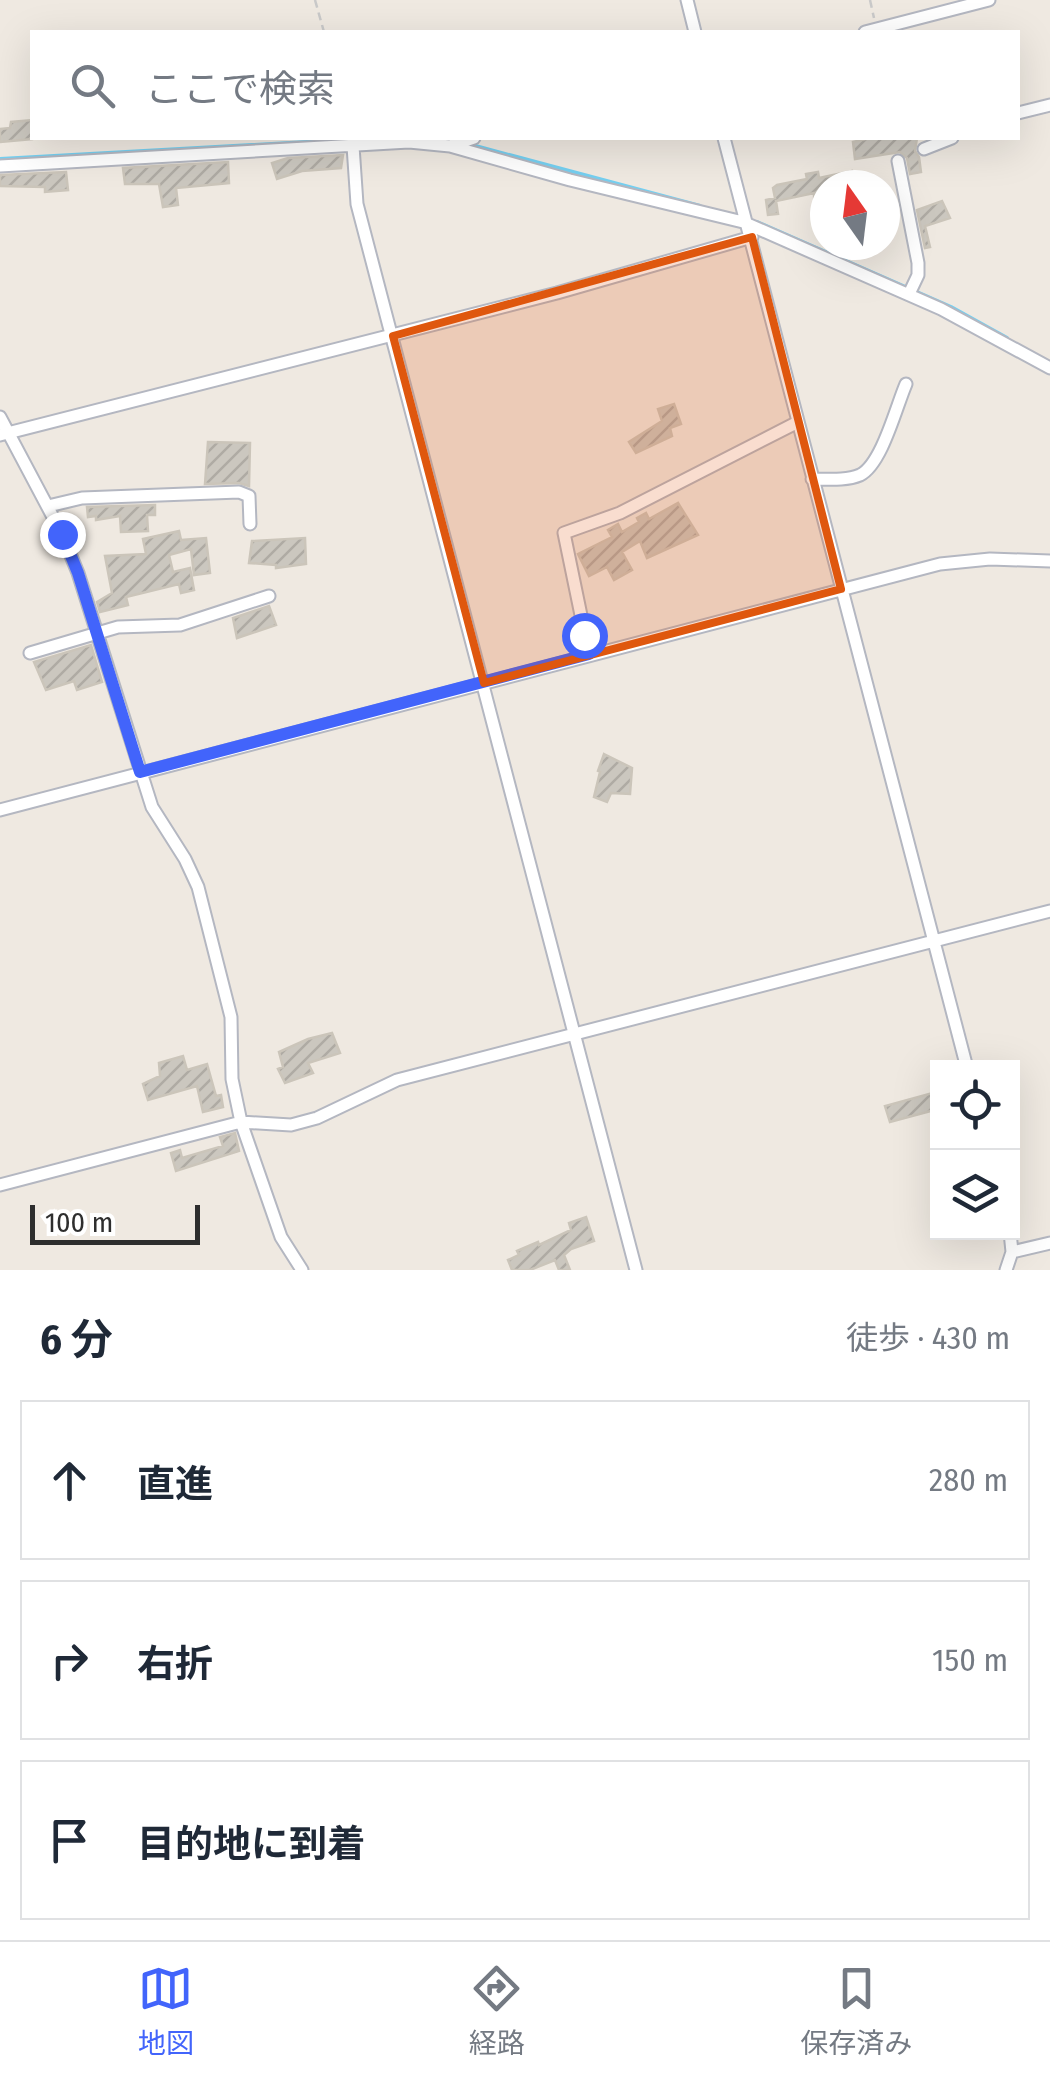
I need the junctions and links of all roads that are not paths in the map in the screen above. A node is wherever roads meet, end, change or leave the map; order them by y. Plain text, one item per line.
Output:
1 (687, 0) edge
2 (989, 0) edge
3 (695, 30) edge
4 (875, 30) edge
5 (1050, 105) edge
6 (1020, 112) edge
7 (468, 140) edge
8 (725, 140) edge
9 (947, 140) edge
10 (353, 146) junction
11 (450, 146) junction
12 (924, 149) dead end
13 (898, 161) dead end
14 (0, 166) edge
15 (750, 231) junction
16 (909, 294) junction
17 (393, 336) junction
18 (1050, 368) edge
19 (906, 384) dead end
20 (0, 417) edge
21 (798, 422) junction
22 (4, 434) edge
23 (812, 479) junction
24 (48, 506) junction
25 (250, 524) dead end
26 (1050, 561) edge
27 (842, 589) junction
28 (270, 596) dead end
29 (96, 632) junction
30 (30, 653) dead end
31 (589, 654) junction
32 (484, 683) junction
33 (140, 772) junction
34 (0, 810) edge
35 (1050, 910) edge
36 (934, 941) junction
37 (576, 1035) junction
38 (965, 1060) edge
39 (241, 1122) junction
40 (0, 1184) edge
41 (1011, 1240) edge
42 (1050, 1242) edge
43 (1012, 1252) junction
44 (302, 1270) edge
45 (636, 1270) edge
46 (1006, 1270) edge

1 - 3 street
2 - 4 street
5 - 6 street
7 - 11 street
8 - 15 street
9 - 12 street
10 - 11 street
10 - 14 street
10 - 17 street
11 - 15 street
13 - 16 street
15 - 16 street
15 - 17 street
15 - 21 street
16 - 18 street
17 - 22 street
17 - 32 street
19 - 23 street
20 - 22 street
21 - 23 street
21 - 31 street
22 - 24 street
23 - 27 street
24 - 25 street
24 - 29 street
26 - 27 street
27 - 31 street
27 - 36 street
28 - 29 street
29 - 30 street
29 - 33 street
31 - 32 street
32 - 33 street
32 - 37 street
33 - 34 street
33 - 39 street
35 - 36 street
36 - 37 street
36 - 38 street
37 - 39 street
37 - 45 street
39 - 40 street
39 - 44 street
41 - 43 street
42 - 43 street
43 - 46 street

